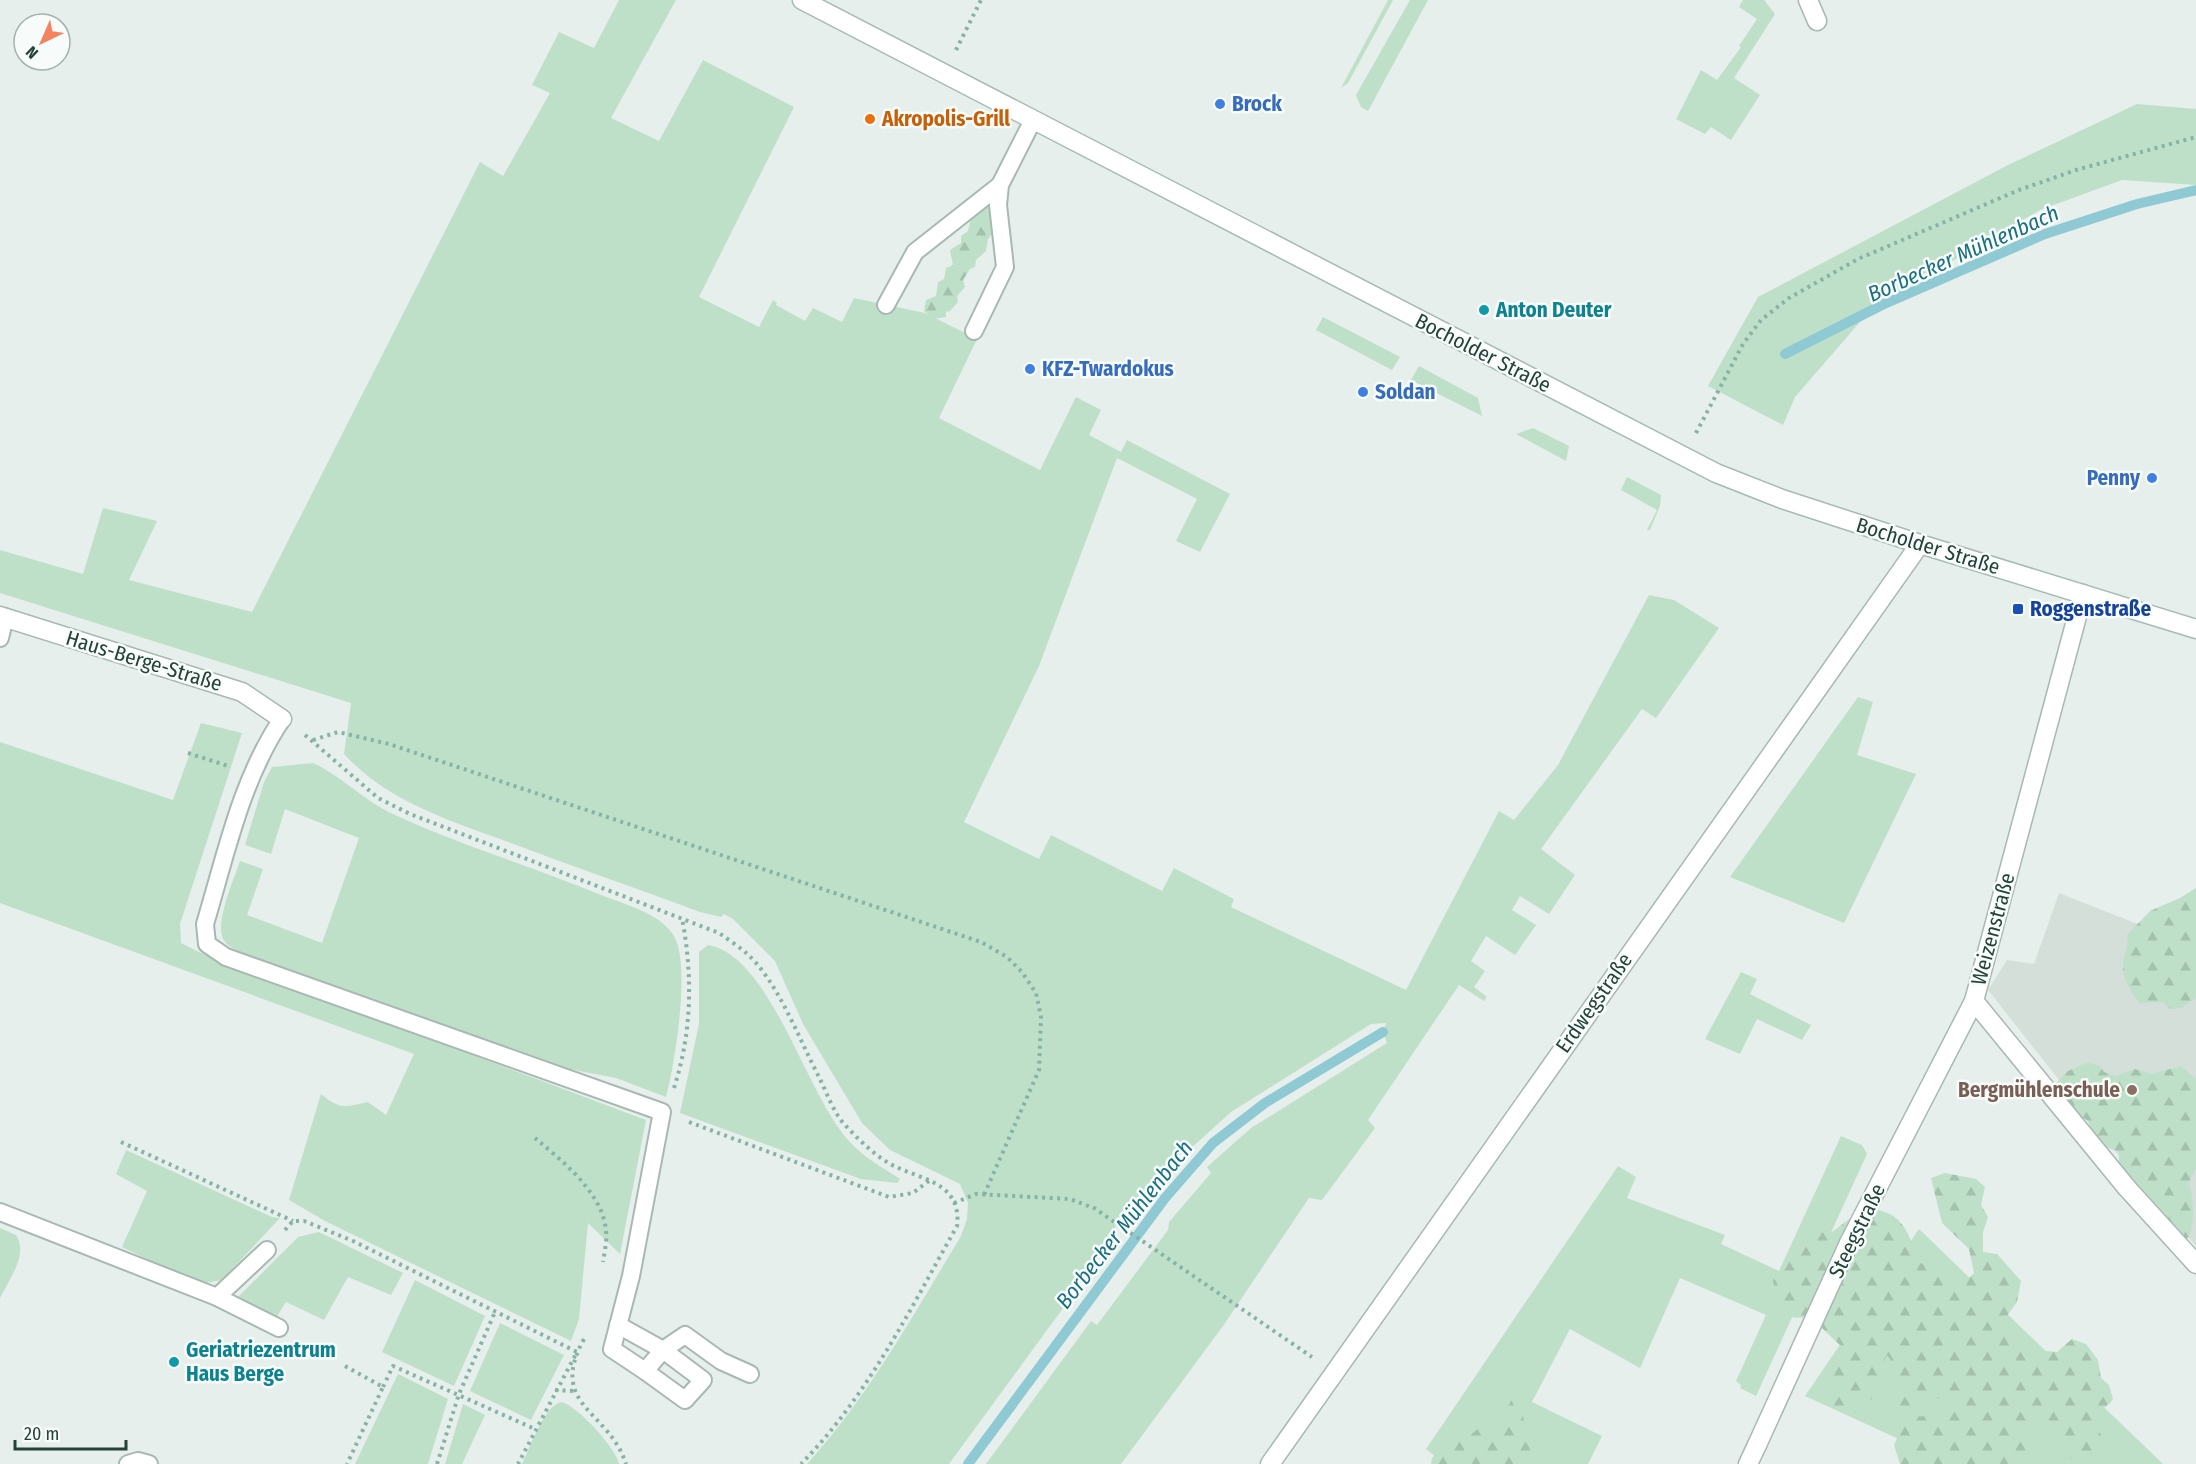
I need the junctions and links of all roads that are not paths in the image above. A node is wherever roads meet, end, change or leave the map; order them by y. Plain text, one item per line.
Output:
1 (802, 0) edge
2 (1808, 0) edge
3 (1817, 21) dead end
4 (1033, 120) junction
5 (1000, 185) junction
6 (886, 304) dead end
7 (975, 331) dead end
8 (1920, 544) junction
9 (2083, 594) junction
10 (3, 617) edge
11 (2196, 629) edge
12 (0, 638) edge
13 (282, 719) joint
14 (1974, 1001) junction
15 (0, 1212) edge
16 (267, 1250) road end
17 (2196, 1264) edge
18 (217, 1297) junction
19 (279, 1328) dead end
20 (617, 1329) junction
21 (663, 1350) junction
22 (721, 1362) junction
23 (645, 1371) junction
24 (750, 1374) dead end
25 (703, 1380) junction
26 (128, 1464) edge
27 (149, 1464) edge
28 (1270, 1464) edge
29 (1748, 1464) edge

1 - 4 street, Bocholder Straße
2 - 3 street
4 - 5 lane
4 - 8 street, Bocholder Straße
5 - 6 lane
5 - 7 lane
8 - 9 street, Bocholder Straße
8 - 28 street, Erdwegstraße
9 - 11 street, Bocholder Straße
9 - 14 street, Weizenstraße
10 - 12 lane
10 - 13 street, Haus-Berge-Straße
13 - 20 lane
14 - 17 street, Weizenstraße
14 - 29 street, Steegstraße
15 - 18 lane
16 - 18 lane
18 - 19 lane
20 - 21 lane
20 - 23 lane
21 - 22 lane
21 - 23 lane
21 - 25 lane
22 - 24 lane
22 - 25 lane
23 - 25 lane
26 - 27 lane

